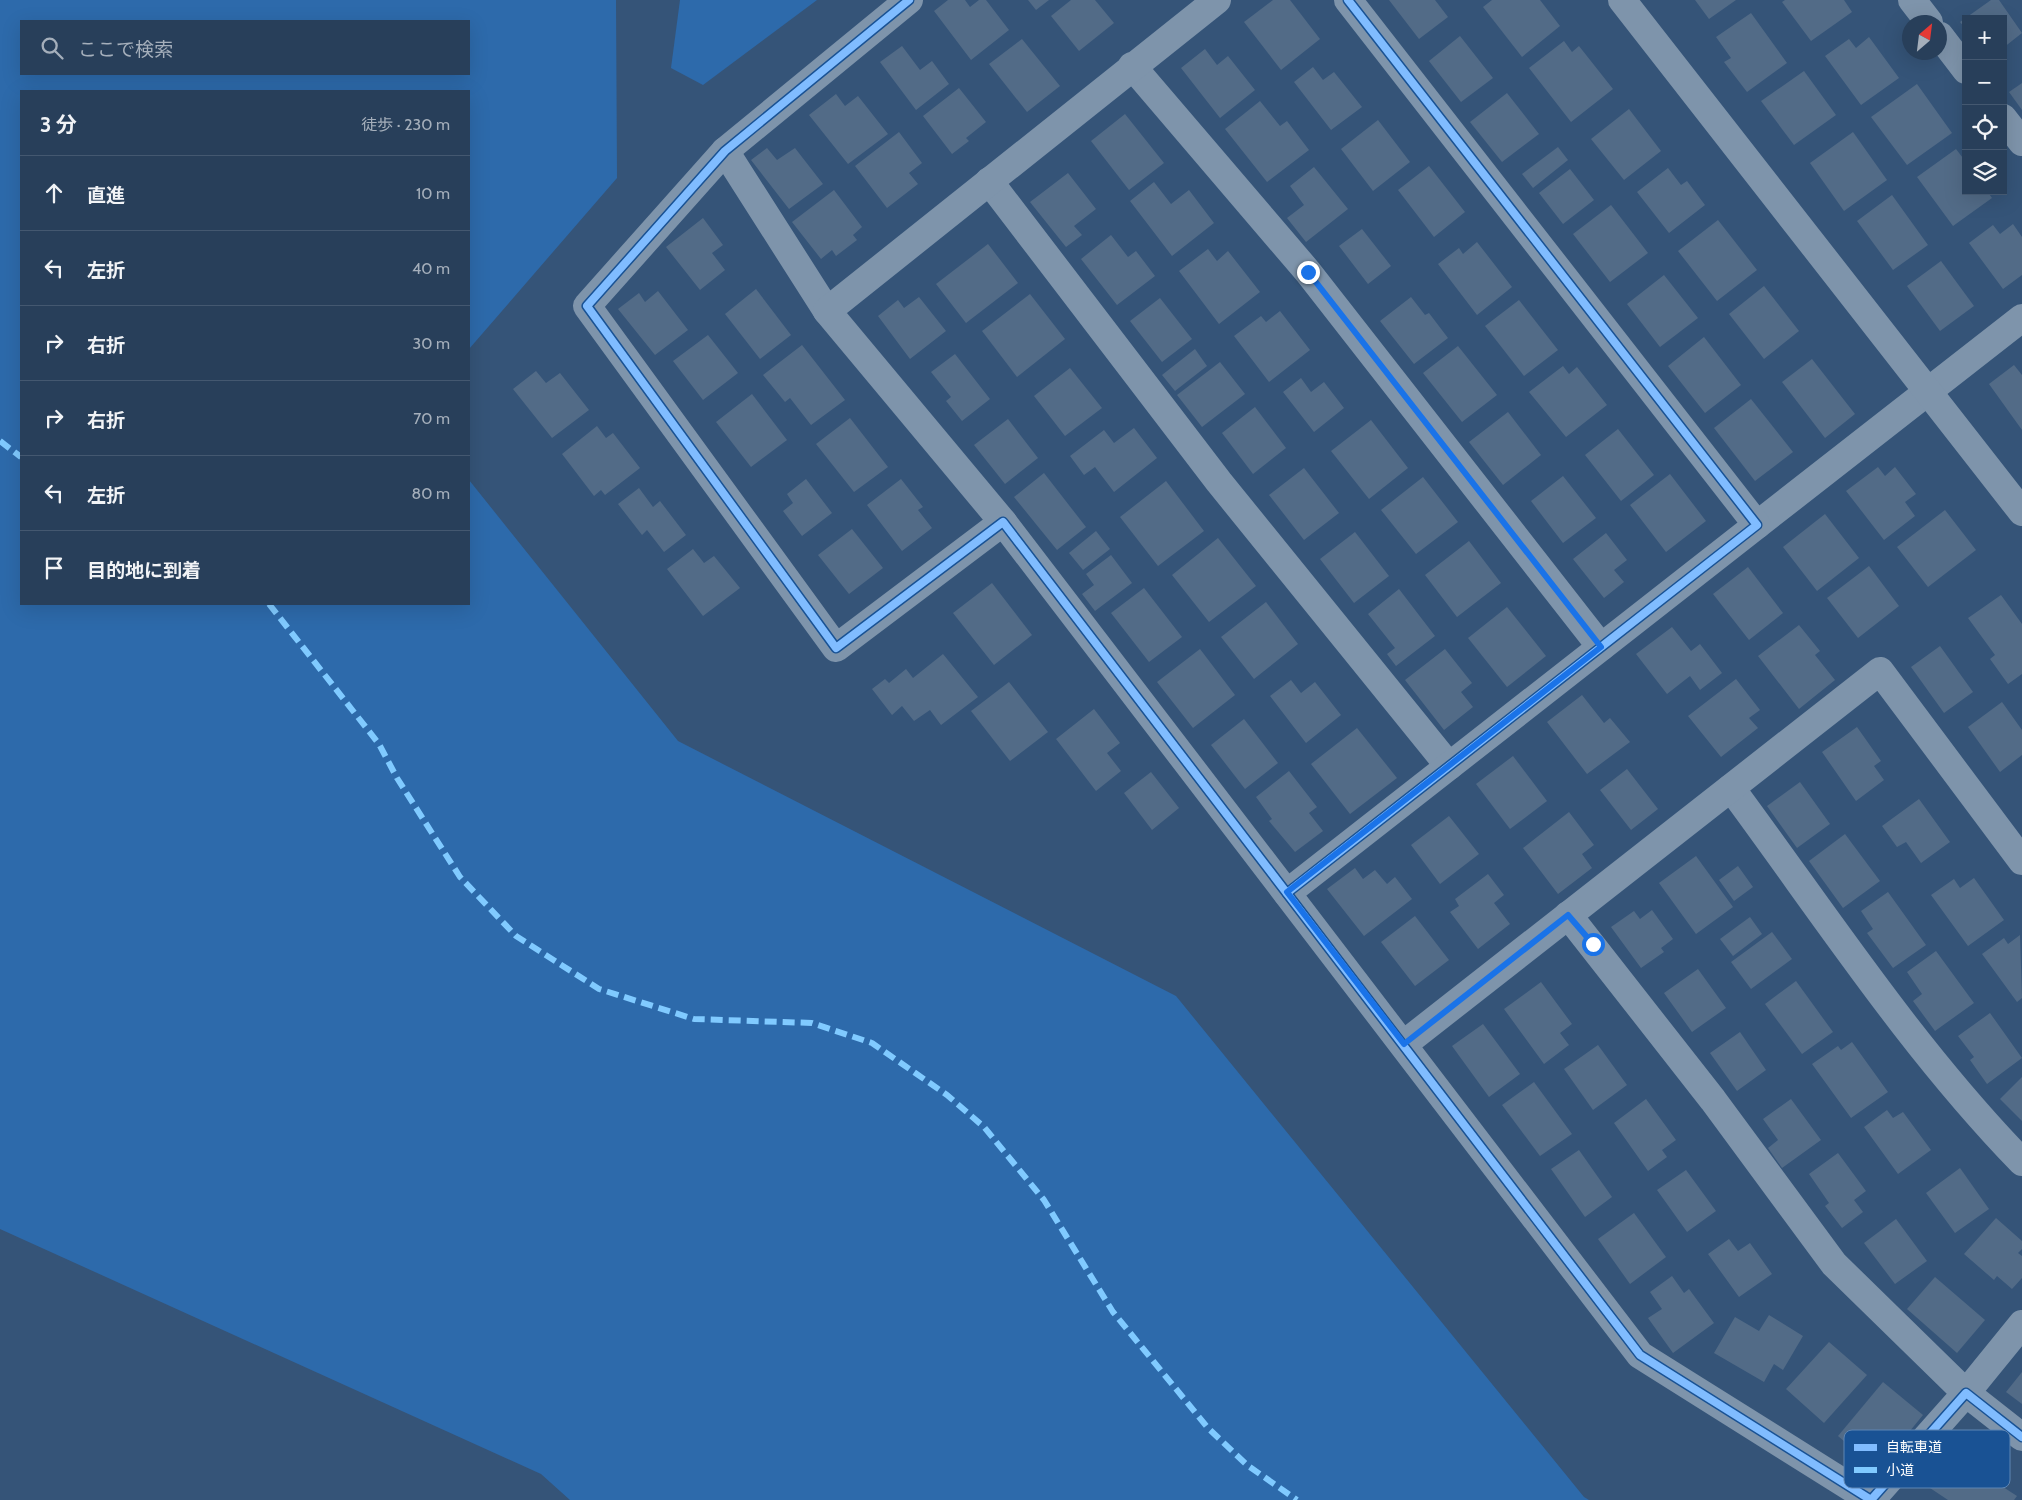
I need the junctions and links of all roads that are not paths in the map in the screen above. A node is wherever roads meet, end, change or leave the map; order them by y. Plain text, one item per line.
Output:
1 (909, 0) edge
2 (1217, 0) edge
3 (1348, 0) edge
4 (1622, 0) edge
5 (1912, 0) edge
6 (1924, 15) edge
7 (1947, 45) edge
8 (1962, 65) edge
9 (1132, 66) junction
10 (2007, 123) edge
11 (2022, 142) edge
12 (725, 151) junction
13 (989, 181) junction
14 (827, 312) junction
15 (2022, 318) edge
16 (1926, 392) junction
17 (2022, 512) edge
18 (1004, 522) junction
19 (1757, 525) junction
20 (1601, 647) junction
21 (1448, 766) junction
22 (1731, 788) junction
23 (2022, 860) edge
24 (1287, 892) junction
25 (1568, 915) junction
26 (1404, 1044) junction
27 (2022, 1162) edge
28 (2022, 1324) edge
29 (1966, 1393) junction
30 (1933, 1430) edge
31 (2022, 1437) edge
32 (1844, 1483) edge
33 (1852, 1488) edge
34 (1882, 1488) edge

1 - 12 street
2 - 9 street
3 - 19 street
4 - 16 street
5 - 6 street
7 - 8 street
9 - 13 street
9 - 20 street
10 - 11 street
12 - 14 street
12 - 18 street
13 - 14 street
13 - 21 street
14 - 18 street
15 - 16 street
16 - 17 street
16 - 19 street
18 - 24 street
19 - 20 street
20 - 21 street
21 - 24 street
22 - 23 street
22 - 25 street
22 - 27 street
24 - 26 street
25 - 26 street
25 - 29 street
26 - 32 street
28 - 29 street
29 - 30 street
29 - 31 street
33 - 34 street

